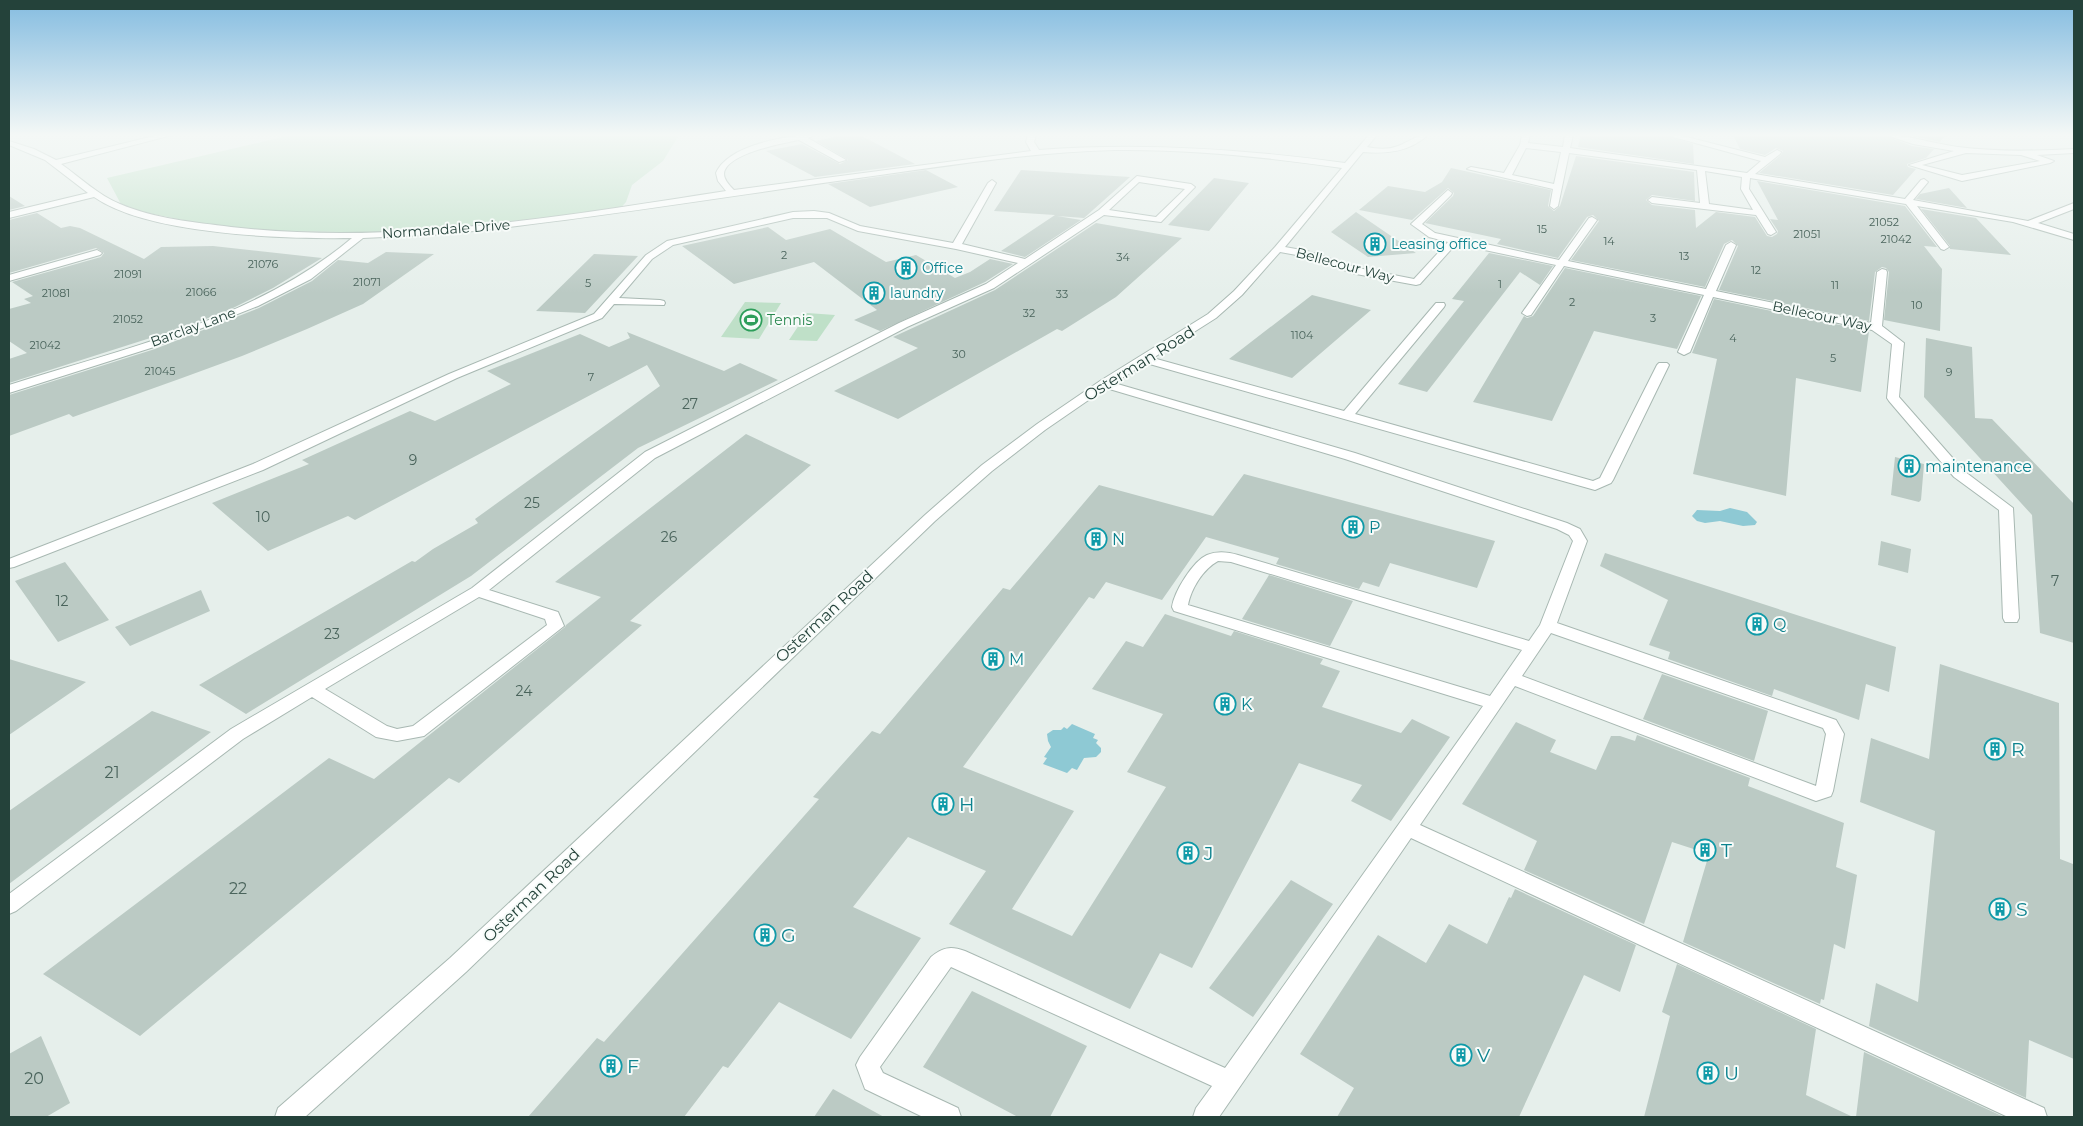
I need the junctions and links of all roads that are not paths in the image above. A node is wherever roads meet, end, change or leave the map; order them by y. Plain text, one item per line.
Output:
1 (1557, 187) edge
2 (87, 188) edge
3 (728, 188) edge
4 (772, 188) edge
5 (989, 188) edge
6 (1128, 188) edge
7 (1190, 188) edge
8 (1330, 188) edge
9 (1703, 188) edge
10 (1745, 188) edge
11 (1826, 188) edge
12 (1919, 188) edge
13 (732, 193) junction
14 (1448, 193) dead end
15 (95, 194) junction
16 (1652, 200) dead end
17 (1909, 202) junction
18 (1554, 206) dead end
19 (1705, 206) junction
20 (2074, 206) edge
21 (1102, 212) junction
22 (1760, 213) junction
23 (9, 215) edge
24 (1592, 220) dead end
25 (2030, 222) junction
26 (1771, 232) dead end
27 (362, 234) junction
28 (2074, 237) edge
29 (1454, 241) junction
30 (1731, 245) dead end
31 (956, 246) junction
32 (1944, 247) dead end
33 (1278, 249) junction
34 (97, 253) dead end
35 (1028, 262) junction
36 (1562, 263) junction
37 (1882, 272) dead end
38 (9, 278) edge
39 (1709, 293) junction
40 (610, 301) junction
41 (660, 303) dead end
42 (1440, 305) dead end
43 (1527, 314) dead end
44 (1876, 327) junction
45 (1684, 352) dead end
46 (1145, 359) junction
47 (1663, 364) dead end
48 (1104, 384) junction
49 (9, 389) edge
50 (1347, 416) junction
51 (9, 564) edge
52 (477, 591) junction
53 (2011, 618) dead end
54 (1548, 626) junction
55 (1533, 648) junction
56 (1512, 678) junction
57 (313, 690) junction
58 (1494, 703) junction
59 (1407, 828) junction
60 (9, 905) edge
61 (1230, 1082) junction
62 (287, 1117) edge
63 (949, 1117) edge
64 (1205, 1117) edge
65 (2035, 1117) edge

1 - 18 street
2 - 15 street, Normandale Drive
3 - 13 street
4 - 13 street, Normandale Drive
5 - 31 street
6 - 21 street
7 - 21 street
8 - 33 street, Osterman Road
9 - 19 street
10 - 22 street
11 - 17 street
12 - 17 street
13 - 27 street, Normandale Drive
14 - 29 street, Bellecour Way
15 - 23 street
15 - 27 street, Normandale Drive
16 - 19 street
17 - 25 street
17 - 32 street
19 - 22 street
20 - 25 street
21 - 35 street
22 - 26 street
24 - 36 street
25 - 28 street
27 - 49 street, Barclay Lane
29 - 33 street, Bellecour Way
29 - 36 street, Bellecour Way
30 - 39 street
31 - 35 street
31 - 40 street
33 - 46 street, Osterman Road
34 - 38 street
35 - 52 street
36 - 39 street, Bellecour Way
36 - 43 street
37 - 44 street
39 - 44 street, Bellecour Way
39 - 45 street
40 - 41 street
40 - 51 street
42 - 50 street
44 - 53 street, Bellecour Way
46 - 48 street, Osterman Road
46 - 50 street
47 - 50 street
48 - 54 street
48 - 62 street, Osterman Road
52 - 57 street
52 - 57 street
54 - 55 street
54 - 56 street
55 - 56 street
55 - 58 street
56 - 58 street
57 - 60 street
58 - 59 street
59 - 61 street
59 - 65 street
61 - 63 street
61 - 64 street

